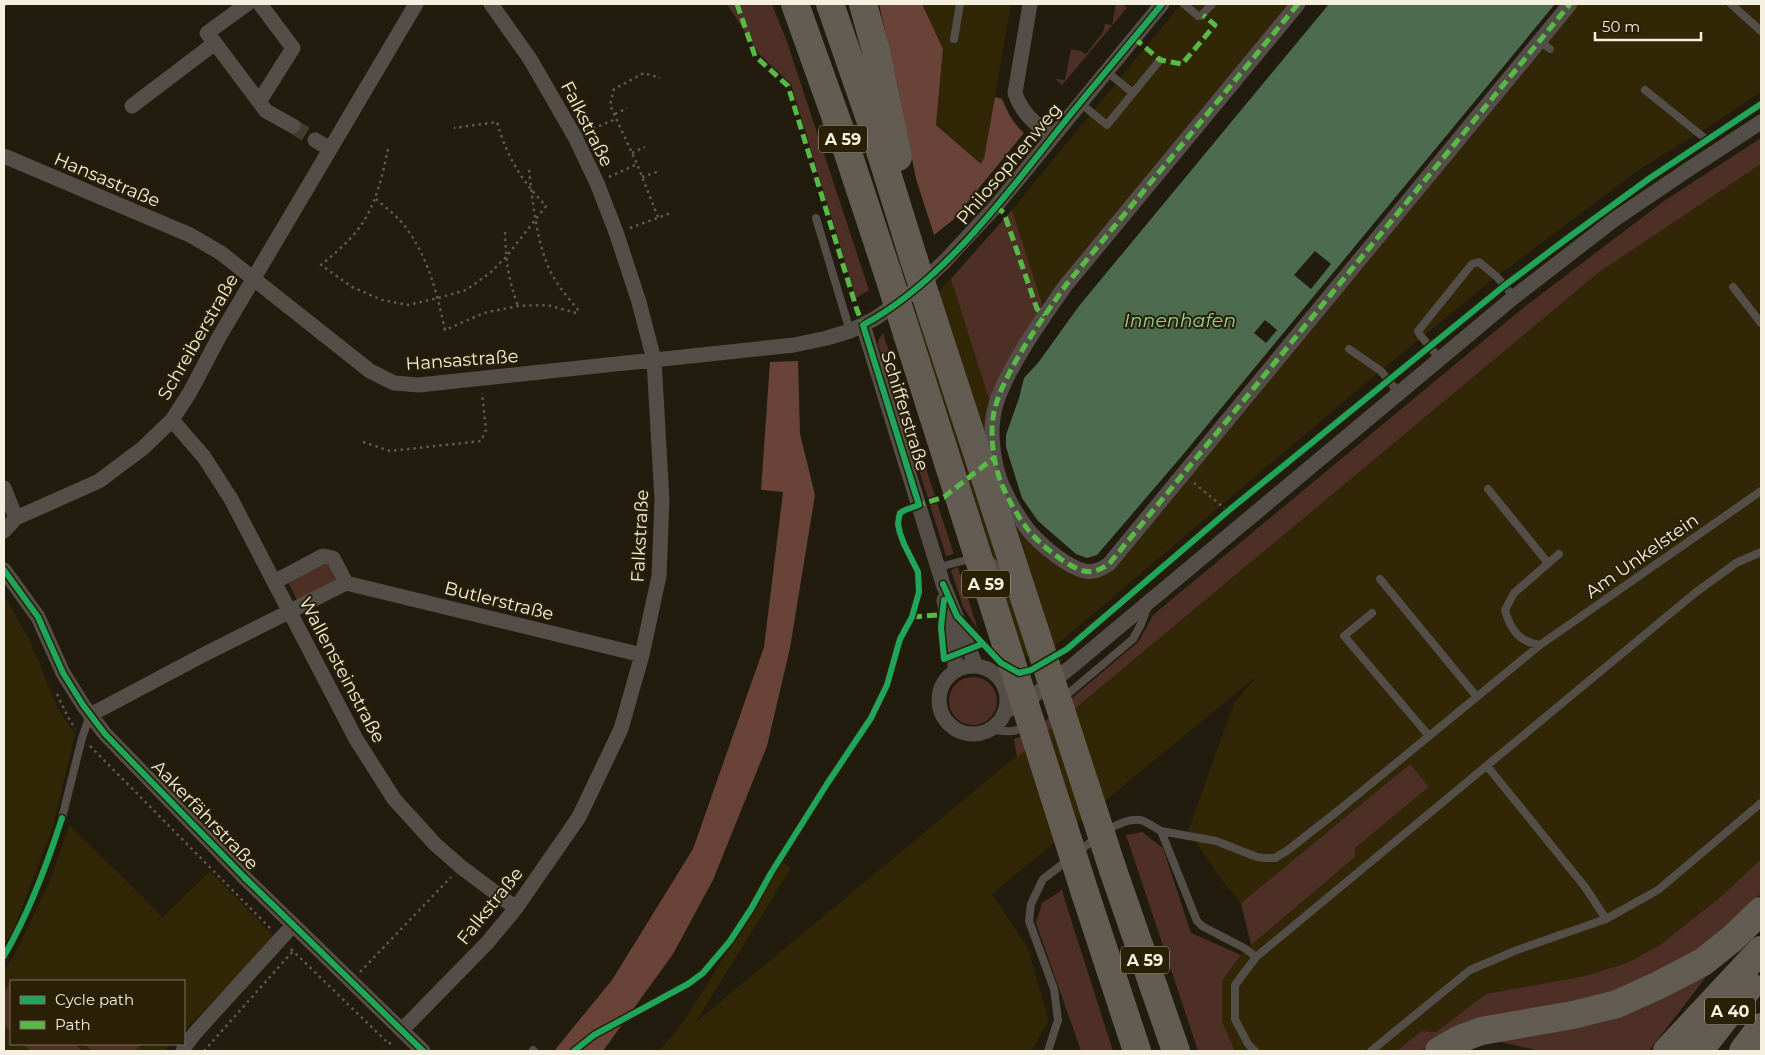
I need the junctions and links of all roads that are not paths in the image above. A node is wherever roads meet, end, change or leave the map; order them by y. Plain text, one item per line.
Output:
1 (247, 4) edge
2 (260, 4) edge
3 (416, 4) edge
4 (491, 4) edge
5 (795, 4) edge
6 (830, 4) edge
7 (863, 4) edge
8 (960, 4) edge
9 (1030, 4) edge
10 (1162, 4) edge
11 (1184, 4) edge
12 (1212, 4) edge
13 (1298, 4) edge
14 (1570, 4) edge
15 (1731, 4) edge
16 (1761, 31) edge
17 (954, 39) dead end
18 (215, 43) junction
19 (1160, 60) dead end
20 (1106, 71) junction
21 (1645, 90) dead end
22 (1133, 93) junction
23 (260, 102) junction
24 (1080, 104) junction
25 (132, 106) dead end
26 (1761, 122) edge
27 (293, 126) tunnel mouth
28 (1052, 137) junction
29 (315, 140) tunnel mouth
30 (1707, 140) dead end
31 (330, 149) junction
32 (4, 156) edge
33 (816, 218) dead end
34 (914, 260) junction
35 (254, 278) junction
36 (1733, 287) dead end
37 (1514, 298) junction
38 (1761, 323) edge
39 (856, 328) junction
40 (1349, 349) dead end
41 (1439, 358) junction
42 (654, 360) junction
43 (1398, 392) junction
44 (172, 420) junction
45 (4, 488) edge
46 (1488, 489) dead end
47 (1761, 491) edge
48 (16, 518) junction
49 (4, 531) edge
50 (1761, 552) edge
51 (1559, 554) dead end
52 (1548, 563) junction
53 (939, 567) junction
54 (4, 570) edge
55 (1380, 579) dead end
56 (274, 582) junction
57 (346, 583) junction
58 (943, 584) junction
59 (1149, 602) junction
60 (290, 612) junction
61 (1372, 613) dead end
62 (1045, 634) dead end
63 (1540, 645) junction
64 (642, 655) junction
65 (976, 666) junction
66 (1070, 667) junction
67 (955, 671) junction
68 (1005, 688) junction
69 (1477, 697) junction
70 (1050, 708) dead end
71 (1006, 711) junction
72 (90, 715) junction
73 (1036, 720) dead end
74 (992, 728) junction
75 (1429, 736) junction
76 (1487, 766) junction
77 (1761, 803) edge
78 (62, 818) dead end
79 (1161, 831) junction
80 (516, 908) junction
81 (1761, 911) edge
82 (1606, 919) junction
83 (293, 925) junction
84 (1761, 950) edge
85 (1256, 957) junction
86 (1761, 971) edge
87 (1761, 1027) edge
88 (402, 1030) junction
89 (183, 1051) edge
90 (423, 1051) edge
91 (1048, 1051) edge
92 (1137, 1051) edge
93 (1176, 1051) edge
94 (1255, 1051) edge
95 (1370, 1051) edge
96 (1439, 1051) edge
97 (1667, 1051) edge
98 (1699, 1051) edge
99 (1743, 1051) edge

1 - 18 street
2 - 23 street
3 - 31 street, Schreiberstraße
4 - 42 street, Falkstraße
5 - 92 highway, A 59, bridge
6 - 34 highway, A 59
7 - 34 highway
8 - 17 lane
9 - 28 street
10 - 20 street, Philosophenweg
11 - 12 lane
13 - 14 street
15 - 16 lane
18 - 23 street
18 - 25 street
19 - 22 lane
20 - 22 lane
20 - 24 street, Philosophenweg
21 - 30 lane
22 - 24 lane
23 - 27 street
24 - 28 street, Philosophenweg
26 - 37 street
28 - 39 street, Philosophenweg
29 - 31 street
31 - 35 street, Schreiberstraße
32 - 35 street, Hansastraße
33 - 39 lane
34 - 93 highway, A 59, bridge
35 - 42 street, Hansastraße
35 - 44 street, Schreiberstraße
36 - 38 lane
37 - 41 street
37 - 41 lane
39 - 42 street, Hansastraße
39 - 53 street, Schifferstraße
40 - 43 lane
41 - 43 street
42 - 64 street, Falkstraße
43 - 59 street
44 - 48 street, Schreiberstraße
44 - 56 street, Wallensteinstraße
45 - 48 street
46 - 52 lane
47 - 63 lane, Am Unkelstein
48 - 49 street, Schreiberstraße
50 - 76 lane
51 - 52 lane
52 - 63 lane
53 - 58 street, Schifferstraße
53 - 62 lane
54 - 72 street, Aakerfährstraße
55 - 69 lane
56 - 57 street
56 - 60 street, Wallensteinstraße
57 - 60 street
57 - 64 street, Butlerstraße
58 - 65 street, Schifferstraße
58 - 67 street, Schifferstraße
59 - 66 street
59 - 70 lane
60 - 72 street
60 - 80 street, Wallensteinstraße
61 - 75 lane
63 - 69 lane, Am Unkelstein
64 - 80 street, Falkstraße
65 - 67 street
65 - 68 street
66 - 68 street
66 - 71 street
67 - 74 street
68 - 71 street
69 - 75 lane, Am Unkelstein
71 - 74 street
72 - 78 lane
72 - 83 street, Aakerfährstraße
73 - 74 lane
75 - 79 lane, Am Unkelstein
76 - 82 lane
76 - 85 lane
77 - 82 lane
79 - 85 lane
79 - 91 lane
80 - 88 street, Falkstraße
81 - 96 highway
82 - 95 lane
83 - 88 street, Aakerfährstraße
83 - 89 street
84 - 97 highway
85 - 94 lane
86 - 98 highway, A 40
87 - 99 highway, A 40
88 - 90 street, Aakerfährstraße

